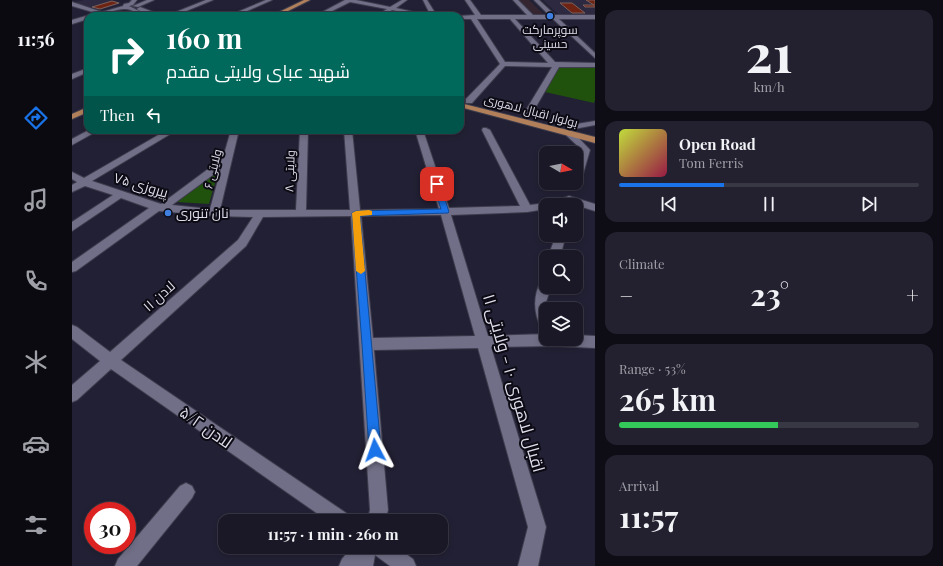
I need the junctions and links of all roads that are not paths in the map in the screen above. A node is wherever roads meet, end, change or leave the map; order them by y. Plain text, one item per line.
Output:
1 (82, 0) edge
2 (152, 0) edge
3 (211, 0) edge
4 (270, 0) edge
5 (308, 0) edge
6 (317, 0) edge
7 (349, 0) edge
8 (405, 0) edge
9 (425, 0) edge
10 (467, 0) edge
11 (515, 0) edge
12 (536, 0) edge
13 (72, 4) edge
14 (132, 4) edge
15 (391, 9) junction
16 (98, 12) edge
17 (104, 12) edge
18 (141, 12) edge
19 (148, 12) edge
20 (180, 12) edge
21 (241, 12) edge
22 (282, 12) edge
23 (292, 12) edge
24 (326, 12) edge
25 (386, 12) edge
26 (407, 12) edge
27 (432, 12) edge
28 (464, 17) edge
29 (476, 17) junction
30 (511, 17) junction
31 (532, 17) junction
32 (553, 17) junction
33 (595, 17) edge
34 (84, 18) edge
35 (72, 22) edge
36 (595, 56) edge
37 (503, 64) junction
38 (555, 64) junction
39 (595, 65) edge
40 (84, 72) edge
41 (72, 77) edge
42 (464, 99) edge
43 (470, 101) junction
44 (84, 105) edge
45 (464, 106) edge
46 (72, 111) edge
47 (84, 111) edge
48 (528, 115) junction
49 (72, 117) edge
50 (595, 123) edge
51 (486, 130) dead end
52 (572, 130) junction
53 (595, 133) edge
54 (87, 134) edge
55 (166, 134) edge
56 (234, 134) edge
57 (304, 134) edge
58 (348, 134) edge
59 (420, 134) edge
60 (595, 140) edge
61 (72, 142) edge
62 (591, 148) edge
63 (228, 159) junction
64 (583, 166) edge
65 (72, 175) edge
66 (84, 182) junction
67 (72, 188) edge
68 (121, 194) junction
69 (583, 206) edge
70 (539, 207) edge
71 (160, 208) junction
72 (595, 208) edge
73 (527, 209) junction
74 (445, 212) junction
75 (214, 213) junction
76 (356, 213) junction
77 (260, 214) junction
78 (301, 214) junction
79 (72, 227) edge
80 (72, 268) edge
81 (72, 330) edge
82 (539, 340) edge
83 (483, 342) junction
84 (368, 344) junction
85 (583, 344) edge
86 (593, 345) edge
87 (110, 360) junction
88 (72, 395) edge
89 (186, 492) dead end
90 (333, 514) edge
91 (378, 514) edge
92 (359, 554) edge
93 (366, 554) edge
94 (390, 554) edge
95 (125, 566) edge
96 (350, 566) edge
97 (363, 566) edge
98 (406, 566) edge
99 (528, 566) edge

1 - 13 street
2 - 14 street
3 - 20 street
4 - 21 street
5 - 22 main road
6 - 23 main road
7 - 15 street
7 - 24 street
8 - 15 street
9 - 27 street
10 - 29 street
11 - 31 street
12 - 32 street
13 - 16 street
14 - 17 street
14 - 18 street
14 - 19 street
15 - 25 street
15 - 26 street
28 - 29 street
29 - 30 street
29 - 37 street
30 - 31 street
30 - 38 street
31 - 32 street
32 - 33 street
32 - 36 street
34 - 35 street
37 - 38 street
37 - 43 street
38 - 39 street
38 - 48 street
40 - 41 street
42 - 43 main road, بولوار اقبال لاهوری
43 - 48 main road, بولوار اقبال لاهوری
44 - 46 main road
45 - 52 main road, بولوار اقبال لاهوری
47 - 49 main road
48 - 52 main road, بولوار اقبال لاهوری
50 - 52 street
51 - 73 street
52 - 53 main road, بولوار اقبال لاهوری
52 - 60 main road, بولوار اقبال لاهوری
52 - 62 street
54 - 61 street
55 - 66 street
56 - 63 street, ولایتی ۶
57 - 78 street, ولایتی ۸
58 - 76 street
59 - 74 street, اقبال لاهوری ۱۰ - ولایتی ۱۱
62 - 64 street
63 - 71 street
63 - 75 street, ولایتی ۶
65 - 66 street, پیروزی ۷۵
66 - 67 street
66 - 68 street, پیروزی ۷۵
68 - 71 street, پیروزی ۷۵
68 - 79 street
69 - 72 street
70 - 73 street, پیروزی ۷۵
71 - 75 street, پیروزی ۷۵
71 - 80 street
73 - 74 street, پیروزی ۷۵
74 - 76 street, پیروزی ۷۵
74 - 83 street, اقبال لاهوری ۱۰ - ولایتی ۱۱
75 - 77 street, پیروزی ۷۵
76 - 78 street, پیروزی ۷۵
76 - 84 street
77 - 78 street, پیروزی ۷۵
77 - 87 street, لادن ۱۱
81 - 87 street, لادن ۵/۲
82 - 83 street
83 - 84 street
83 - 99 street, اقبال لاهوری ۱۰ - ولایتی ۱۱
84 - 91 street
85 - 86 street
87 - 88 street, لادن ۱۱
87 - 90 street, لادن ۵/۲
89 - 95 street
92 - 96 street
93 - 97 street
94 - 98 street

